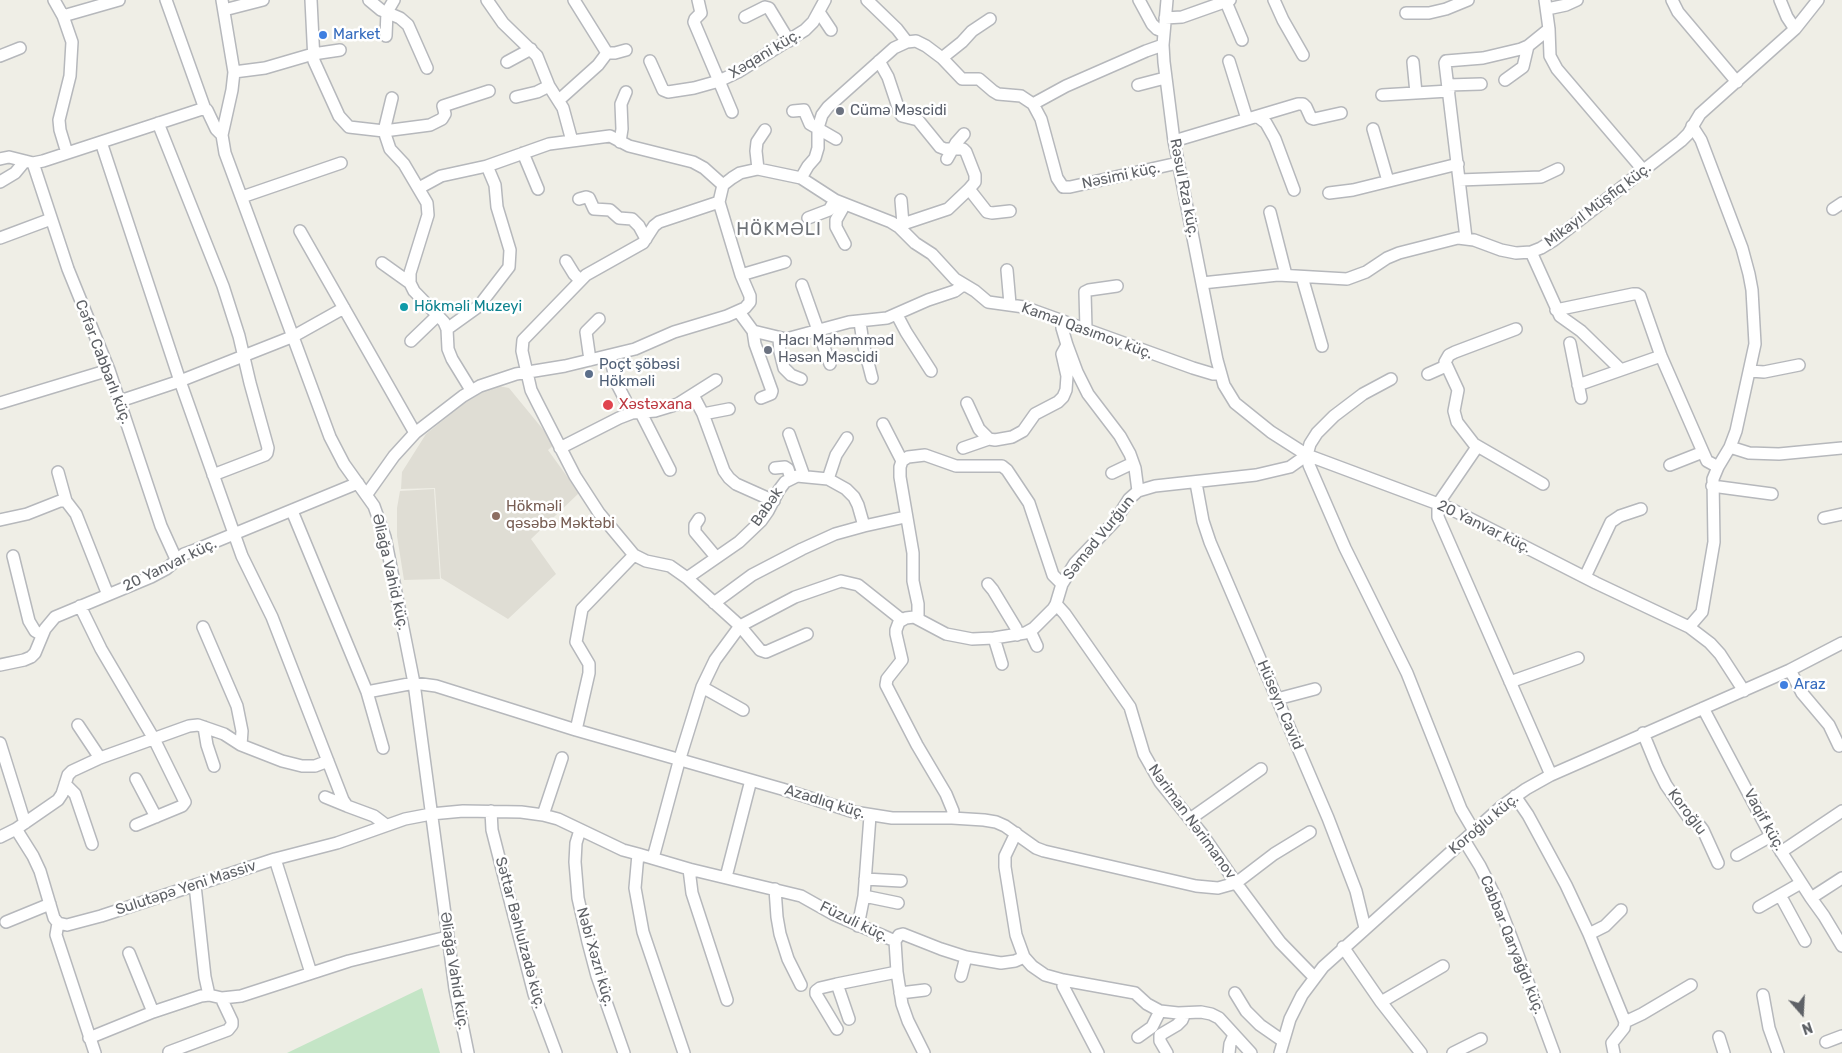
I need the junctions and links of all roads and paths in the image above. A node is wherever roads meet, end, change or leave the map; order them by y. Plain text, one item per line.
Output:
1 (54, 0) edge
2 (119, 0) edge
3 (166, 0) edge
4 (263, 0) edge
5 (312, 0) edge
6 (369, 0) edge
7 (394, 0) edge
8 (487, 0) edge
9 (574, 0) edge
10 (698, 0) edge
11 (825, 0) edge
12 (867, 0) edge
13 (1139, 0) edge
14 (1167, 0) edge
15 (1274, 0) edge
16 (1468, 0) edge
17 (1577, 0) edge
18 (1672, 0) edge
19 (1780, 0) edge
20 (1818, 0) edge
21 (1228, 1) edge
22 (223, 5) edge
23 (1546, 5) edge
24 (387, 12) junction
25 (819, 12) junction
26 (1406, 12) dead end
27 (63, 16) junction
28 (745, 17) dead end
29 (1165, 18) junction
30 (990, 19) dead end
31 (1549, 29) junction
32 (1795, 29) junction
33 (831, 30) dead end
34 (1164, 32) junction
35 (386, 36) dead end
36 (1242, 40) dead end
37 (789, 41) junction
38 (907, 42) junction
39 (1163, 45) junction
40 (1528, 46) junction
41 (20, 48) dead end
42 (531, 49) junction
43 (340, 50) dead end
44 (626, 50) dead end
45 (607, 53) junction
46 (314, 54) junction
47 (1303, 55) dead end
48 (0, 56) edge
49 (942, 58) junction
50 (650, 61) dead end
51 (878, 61) junction
52 (1229, 61) dead end
53 (507, 62) dead end
54 (1414, 62) dead end
55 (426, 68) dead end
56 (234, 72) junction
57 (1165, 78) junction
58 (1505, 80) dead end
59 (719, 81) junction
60 (1737, 82) junction
61 (1481, 84) dead end
62 (1138, 85) dead end
63 (549, 86) junction
64 (1448, 88) junction
65 (489, 91) dead end
66 (626, 92) dead end
67 (1416, 93) junction
68 (1382, 95) dead end
69 (516, 96) dead end
70 (392, 98) dead end
71 (559, 100) junction
72 (1033, 104) junction
73 (205, 109) junction
74 (793, 111) dead end
75 (732, 112) dead end
76 (1341, 113) dead end
77 (1253, 118) junction
78 (158, 123) junction
79 (1692, 126) junction
80 (818, 128) junction
81 (1373, 129) dead end
82 (766, 130) dead end
83 (384, 131) junction
84 (964, 134) dead end
85 (222, 135) junction
86 (836, 139) dead end
87 (1174, 141) junction
88 (101, 142) junction
89 (572, 142) junction
90 (620, 142) junction
91 (953, 148) junction
92 (67, 153) junction
93 (523, 153) junction
94 (0, 159) edge
95 (947, 159) dead end
96 (29, 162) junction
97 (1178, 163) junction
98 (341, 164) dead end
99 (1458, 164) junction
100 (487, 166) junction
101 (758, 169) junction
102 (1558, 169) dead end
103 (1644, 171) junction
104 (801, 178) junction
105 (1460, 180) junction
106 (1388, 181) junction
107 (0, 182) edge
108 (723, 185) junction
109 (419, 188) junction
110 (538, 189) dead end
111 (969, 189) junction
112 (1294, 190) dead end
113 (1329, 193) dead end
114 (242, 197) junction
115 (579, 200) dead end
116 (902, 200) dead end
117 (719, 202) junction
118 (840, 202) junction
119 (1010, 211) dead end
120 (1270, 212) dead end
121 (51, 218) junction
122 (808, 218) dead end
123 (901, 225) junction
124 (300, 231) dead end
125 (0, 238) edge
126 (1466, 238) junction
127 (646, 239) junction
128 (845, 244) dead end
129 (1531, 252) junction
130 (566, 261) dead end
131 (785, 262) dead end
132 (382, 263) dead end
133 (1006, 270) dead end
134 (741, 274) junction
135 (1286, 275) junction
136 (1302, 276) junction
137 (580, 280) junction
138 (410, 283) junction
139 (1202, 283) junction
140 (802, 285) dead end
141 (963, 285) junction
142 (1117, 286) dead end
143 (1010, 304) junction
144 (344, 308) junction
145 (744, 308) junction
146 (1556, 310) junction
147 (897, 314) junction
148 (438, 315) junction
149 (599, 319) dead end
150 (860, 322) junction
151 (1063, 322) junction
152 (447, 329) junction
153 (1086, 329) junction
154 (1516, 329) dead end
155 (753, 331) junction
156 (818, 331) junction
157 (294, 336) junction
158 (779, 339) junction
159 (410, 340) dead end
160 (1570, 343) dead end
161 (1322, 346) dead end
162 (244, 356) junction
163 (610, 356) junction
164 (1662, 356) junction
165 (590, 360) junction
166 (830, 364) dead end
167 (1799, 365) dead end
168 (1446, 366) junction
169 (1620, 369) junction
170 (110, 370) junction
171 (932, 371) dead end
172 (1750, 371) junction
173 (526, 372) junction
174 (1072, 374) junction
175 (1221, 374) junction
176 (1428, 374) dead end
177 (872, 378) dead end
178 (801, 379) dead end
179 (1391, 379) dead end
180 (716, 380) dead end
181 (180, 381) junction
182 (1578, 385) junction
183 (471, 390) junction
184 (693, 396) junction
185 (761, 398) dead end
186 (1581, 398) dead end
187 (120, 401) junction
188 (0, 403) edge
189 (966, 403) dead end
190 (728, 409) dead end
191 (637, 413) junction
192 (703, 414) junction
193 (883, 424) dead end
194 (416, 433) junction
195 (789, 434) dead end
196 (847, 438) dead end
197 (989, 439) junction
198 (1477, 447) junction
199 (1730, 447) junction
200 (560, 448) junction
201 (963, 448) dead end
202 (1842, 448) edge
203 (1703, 452) junction
204 (1307, 455) junction
205 (902, 462) junction
206 (1133, 463) junction
207 (1670, 465) dead end
208 (1718, 467) junction
209 (775, 468) dead end
210 (670, 470) dead end
211 (58, 472) dead end
212 (1112, 473) dead end
213 (214, 474) junction
214 (804, 476) junction
215 (791, 479) junction
216 (828, 479) junction
217 (358, 483) junction
218 (1196, 483) junction
219 (1543, 484) dead end
220 (1712, 486) junction
221 (1138, 491) junction
222 (368, 494) junction
223 (1772, 494) dead end
224 (774, 501) junction
225 (66, 502) junction
226 (1438, 504) junction
227 (1641, 509) dead end
228 (292, 511) junction
229 (1842, 514) edge
230 (906, 517) junction
231 (1824, 518) dead end
232 (699, 519) dead end
233 (0, 520) edge
234 (864, 526) junction
235 (233, 534) junction
236 (634, 555) junction
237 (13, 556) dead end
238 (716, 557) junction
239 (176, 560) junction
240 (1585, 577) junction
241 (687, 578) junction
242 (988, 584) dead end
243 (1062, 584) junction
244 (108, 594) junction
245 (714, 602) junction
246 (1056, 604) junction
247 (80, 606) junction
248 (918, 618) junction
249 (902, 620) junction
250 (740, 626) junction
251 (1689, 627) junction
252 (203, 628) dead end
253 (1030, 631) junction
254 (807, 634) dead end
255 (42, 635) junction
256 (1018, 635) junction
257 (994, 638) junction
258 (1842, 643) edge
259 (1037, 646) dead end
260 (1578, 658) dead end
261 (1002, 664) dead end
262 (0, 665) edge
263 (1790, 670) junction
264 (1510, 682) junction
265 (414, 683) junction
266 (702, 687) junction
267 (1315, 689) dead end
268 (1744, 691) junction
269 (367, 692) junction
270 (1277, 699) junction
271 (1703, 708) junction
272 (743, 710) dead end
273 (78, 725) dead end
274 (204, 727) junction
275 (576, 730) junction
276 (1643, 733) junction
277 (154, 739) junction
278 (0, 743) edge
279 (241, 745) junction
280 (1839, 746) dead end
281 (383, 748) dead end
282 (100, 758) junction
283 (562, 758) dead end
284 (680, 758) junction
285 (328, 761) junction
286 (214, 766) dead end
287 (1261, 769) dead end
288 (1551, 775) junction
289 (136, 779) dead end
290 (5, 780) edge
291 (751, 780) junction
292 (65, 784) junction
293 (1515, 796) junction
294 (325, 798) dead end
295 (347, 806) junction
296 (1842, 811) edge
297 (491, 812) junction
298 (431, 814) junction
299 (543, 815) junction
300 (870, 816) junction
301 (156, 817) junction
302 (952, 818) junction
303 (1190, 818) junction
304 (136, 825) dead end
305 (386, 825) junction
306 (21, 826) junction
307 (580, 830) junction
308 (1474, 831) junction
309 (1310, 832) dead end
310 (1016, 833) junction
311 (0, 836) edge
312 (1771, 836) junction
313 (1464, 840) junction
314 (92, 844) dead end
315 (1781, 852) junction
316 (638, 854) junction
317 (1737, 855) dead end
318 (652, 858) junction
319 (275, 859) junction
320 (1718, 863) dead end
321 (689, 869) junction
322 (726, 877) junction
323 (1842, 878) edge
324 (865, 879) junction
325 (901, 881) dead end
326 (1236, 883) junction
327 (1800, 883) junction
328 (195, 886) junction
329 (775, 888) junction
330 (1780, 895) junction
331 (864, 896) junction
332 (1811, 898) junction
333 (898, 903) dead end
334 (50, 904) junction
335 (1759, 907) dead end
336 (1621, 910) dead end
337 (6, 922) dead end
338 (58, 923) junction
339 (858, 926) junction
340 (1365, 928) junction
341 (1589, 934) junction
342 (447, 937) junction
343 (895, 941) junction
344 (1805, 941) dead end
345 (1842, 946) edge
346 (1343, 947) junction
347 (129, 953) dead end
348 (966, 957) junction
349 (1024, 957) junction
350 (1443, 966) dead end
351 (897, 972) junction
352 (311, 973) junction
353 (961, 976) dead end
354 (1314, 978) junction
355 (1063, 980) junction
356 (837, 984) junction
357 (801, 985) dead end
358 (1691, 985) dead end
359 (925, 990) dead end
360 (900, 993) junction
361 (1235, 993) dead end
362 (209, 995) junction
363 (1763, 995) dead end
364 (222, 998) junction
365 (728, 1000) dead end
366 (1381, 1002) junction
367 (1160, 1011) junction
368 (153, 1012) junction
369 (1184, 1013) junction
370 (849, 1019) dead end
371 (1625, 1022) junction
372 (837, 1029) dead end
373 (1234, 1035) junction
374 (1138, 1036) dead end
375 (1842, 1036) edge
376 (1719, 1037) dead end
377 (90, 1038) junction
378 (1482, 1039) dead end
379 (1283, 1040) junction
380 (1826, 1042) dead end
381 (169, 1052) dead end
382 (95, 1053) edge
383 (468, 1053) edge
384 (556, 1053) edge
385 (624, 1053) edge
386 (684, 1053) edge
387 (924, 1053) edge
388 (1098, 1053) edge
389 (1167, 1053) edge
390 (1229, 1053) edge
391 (1251, 1053) edge
392 (1280, 1053) edge
393 (1421, 1053) edge
394 (1453, 1053) edge
395 (1554, 1053) edge
396 (1614, 1053) edge
397 (1724, 1053) edge
398 (1778, 1053) edge

1 - 27 street
2 - 27 street
3 - 73 street
4 - 22 street
5 - 46 street
6 - 24 street
7 - 24 street
8 - 42 street
9 - 45 street
10 - 59 street, Xəqani küç.
11 - 25 street, Xəqani küç.
12 - 38 street
13 - 34 street
14 - 29 street, Rəsul Rza küç.
15 - 47 street
16 - 26 street
17 - 23 street
18 - 60 street
19 - 32 street
20 - 32 street, Mikayıl Müşfiq küç.
21 - 29 street
21 - 36 street
22 - 56 street, Əliağa Vahid küç.
23 - 31 street
24 - 35 street
24 - 55 street
25 - 33 street
25 - 37 street, Xəqani küç.
27 - 92 street
28 - 37 street
29 - 34 street, Rəsul Rza küç.
30 - 49 street
31 - 40 street
31 - 103 street
32 - 60 street, Mikayıl Müşfiq küç.
34 - 39 street, Rəsul Rza küç.
37 - 59 street, Xəqani küç.
38 - 49 street
38 - 51 street
39 - 57 street, Rəsul Rza küç.
39 - 72 street
40 - 58 street
40 - 64 street
41 - 48 street
42 - 53 street
42 - 63 street
43 - 46 street
44 - 45 street
45 - 71 street
46 - 56 street
46 - 83 street
49 - 72 street
50 - 59 street
51 - 80 street
51 - 91 street
52 - 77 street
54 - 67 street
56 - 85 street, Əliağa Vahid küç.
57 - 62 street
57 - 87 street, Rəsul Rza küç.
59 - 75 street
60 - 79 street, Mikayıl Müşfiq küç.
61 - 64 street
63 - 69 street
63 - 71 street
64 - 67 street
64 - 99 street
65 - 83 street
66 - 90 street
67 - 68 street
70 - 83 street
71 - 89 street
72 - 97 street, Nəsimi küç.
73 - 78 street
73 - 85 street
74 - 80 street
76 - 77 street
77 - 87 street
77 - 112 street
78 - 88 street
78 - 162 street
79 - 103 street, Mikayıl Müşfiq küç.
79 - 172 street
80 - 86 street
80 - 104 street
81 - 106 street
82 - 101 street
83 - 109 street
84 - 91 street
85 - 114 street, Əliağa Vahid küç.
87 - 97 street, Rəsul Rza küç.
88 - 92 street
88 - 181 street
89 - 90 street
89 - 93 street
90 - 108 street
91 - 95 street
91 - 111 street
92 - 96 street
93 - 100 street
93 - 110 street
94 - 96 street
96 - 107 street
96 - 121 street, Cəfər Cabbarlı küç.
97 - 139 street, Rəsul Rza küç.
98 - 114 street
99 - 105 street
99 - 106 street
100 - 109 street
100 - 152 street
101 - 104 street, Kamal Qasımov küç.
101 - 108 street
102 - 105 street
103 - 129 street, Mikayıl Müşfiq küç.
104 - 118 street, Kamal Qasımov küç.
105 - 126 street
106 - 113 street
108 - 117 street
109 - 138 street
111 - 119 street
111 - 123 street
114 - 157 street, Əliağa Vahid küç.
115 - 127 street
116 - 123 street
117 - 127 street
117 - 134 street
118 - 122 street
118 - 123 street, Kamal Qasımov küç.
118 - 128 street
120 - 135 street
121 - 125 street
121 - 170 street, Cəfər Cabbarlı küç.
123 - 141 street, Kamal Qasımov küç.
124 - 144 street
126 - 129 street, Mikayıl Müşfiq küç.
126 - 136 street, Mikayıl Müşfiq küç.
127 - 137 street
129 - 146 street
130 - 137 street
131 - 134 street
132 - 138 street
133 - 143 street
134 - 145 street
135 - 136 street, Mikayıl Müşfiq küç.
135 - 139 street, Mikayıl Müşfiq küç.
136 - 161 street
137 - 173 street
138 - 148 street
139 - 175 street, Rəsul Rza küç.
140 - 156 street
141 - 143 street, Kamal Qasımov küç.
141 - 147 street
142 - 153 street
143 - 151 street, Kamal Qasımov küç.
144 - 157 street
144 - 194 street
145 - 155 street
145 - 163 street
146 - 164 street
146 - 169 street
147 - 150 street
147 - 171 street
148 - 152 street
148 - 159 street
149 - 165 street
150 - 156 street
150 - 177 street
151 - 153 street, Kamal Qasımov küç.
151 - 174 street
152 - 183 street
153 - 175 street, Kamal Qasımov küç.
154 - 168 street
155 - 158 street
155 - 185 street
156 - 158 street
156 - 166 street
157 - 162 street
157 - 217 street, Əliağa Vahid küç.
158 - 178 street
160 - 182 street
162 - 181 street
162 - 213 street
163 - 165 street
163 - 191 street
164 - 169 street
164 - 203 street
165 - 173 street
167 - 172 street
168 - 176 street
168 - 198 street
169 - 182 street
170 - 187 street, Cəfər Cabbarlı küç.
170 - 188 street
172 - 199 street
173 - 183 street
173 - 200 street
174 - 197 street
174 - 206 street
175 - 204 street, 20 Yanvar küç.
179 - 204 street
180 - 184 street
181 - 187 street
181 - 213 street
182 - 186 street
183 - 194 street
184 - 191 street
184 - 192 street
187 - 239 street, Cəfər Cabbarlı küç.
189 - 197 street
190 - 192 street
191 - 200 street
191 - 210 street
192 - 224 street
193 - 205 street
194 - 222 street
195 - 214 street
196 - 216 street
197 - 201 street
198 - 219 street
198 - 226 street
199 - 202 street
199 - 208 street
200 - 236 street
203 - 207 street
203 - 208 street
204 - 218 street, Səməd Vurğun
204 - 226 street, 20 Yanvar küç.
204 - 308 street
205 - 230 street
205 - 243 street
206 - 212 street
206 - 221 street
208 - 220 street
209 - 215 street
211 - 225 street
213 - 235 street
214 - 215 street, Babək
214 - 216 street, Babək
215 - 224 street, Babək
216 - 234 street, Babək
217 - 222 street, Əliağa Vahid küç.
217 - 228 street, 20 Yanvar küç.
218 - 221 street, Səməd Vurğun
218 - 270 street, Hüseyn Cavid
220 - 223 street
220 - 251 street
221 - 243 street, Səməd Vurğun
222 - 265 street, Əliağa Vahid küç.
224 - 238 street, Babək
225 - 233 street
225 - 244 street
226 - 240 street, 20 Yanvar küç.
226 - 264 street
227 - 240 street
228 - 235 street, 20 Yanvar küç.
228 - 269 street
229 - 231 street
230 - 234 street
230 - 248 street
232 - 238 street
234 - 245 street
235 - 239 street, 20 Yanvar küç.
235 - 285 street
236 - 241 street
236 - 275 street
237 - 255 street
238 - 241 street, Babək
239 - 244 street, 20 Yanvar küç.
240 - 251 street, 20 Yanvar küç.
241 - 245 street
242 - 256 street
243 - 246 street, Səməd Vurğun
244 - 247 street, 20 Yanvar küç.
245 - 250 street
246 - 253 street, Səməd Vurğun
246 - 303 street, Nəriman Nərimanov
247 - 255 street, 20 Yanvar küç.
247 - 277 street
248 - 249 street
248 - 257 street, Səməd Vurğun
249 - 250 street
249 - 302 street
250 - 254 street
250 - 266 street
251 - 268 street, 20 Yanvar küç.
252 - 279 street
253 - 256 street, Səməd Vurğun
253 - 259 street
255 - 262 street, 20 Yanvar küç.
256 - 257 street, Səməd Vurğun
257 - 261 street
258 - 263 street, Koroğlu küç.
260 - 264 street
263 - 268 street, Koroğlu küç.
263 - 280 street
264 - 288 street
265 - 269 street, Azadlıq küç.
265 - 275 street, Azadlıq küç.
265 - 298 street, Əliağa Vahid küç.
266 - 272 street
266 - 284 street
267 - 270 street
268 - 271 street, Koroğlu küç.
269 - 281 street
270 - 340 street, Hüseyn Cavid
271 - 276 street, Koroğlu küç.
271 - 312 street, Vaqif küç.
273 - 282 street
274 - 277 street
274 - 279 street
274 - 286 street
275 - 284 street, Azadlıq küç.
276 - 288 street, Koroğlu küç.
276 - 320 street, Koroğlu
277 - 282 street
277 - 301 street
278 - 290 street
279 - 285 street
282 - 292 street
283 - 299 street
284 - 291 street, Azadlıq küç.
284 - 318 street
285 - 295 street
287 - 303 street
288 - 293 street, Koroğlu küç.
289 - 301 street
290 - 306 street
291 - 300 street, Azadlıq küç.
291 - 322 street
292 - 306 street
292 - 314 street
293 - 308 street, Koroğlu küç.
293 - 341 street
294 - 295 street
295 - 305 street
296 - 315 street
297 - 298 street, Füzuli küç.
297 - 299 street, Füzuli küç.
297 - 384 street, Səttar Bəhlulzadə küç.
298 - 305 street, Sulutəpə Yeni Massiv
298 - 342 street, Əliağa Vahid küç.
299 - 307 street, Füzuli küç.
300 - 302 street, Azadlıq küç.
300 - 324 street
301 - 304 street
302 - 310 street, Azadlıq küç.
303 - 326 street, Nəriman Nərimanov
305 - 319 street, Sulutəpə Yeni Massiv
306 - 311 street
306 - 334 street
307 - 316 street, Füzuli küç.
307 - 385 street, Nəbi Xəzri küç.
308 - 313 street, Koroğlu küç.
309 - 326 street
310 - 326 street, Azadlıq küç.
310 - 349 street
312 - 315 street, Vaqif küç.
312 - 317 street
313 - 340 street, Koroğlu küç.
313 - 395 street, Cabbar Qaryağdı küç.
315 - 327 street, Vaqif küç.
316 - 318 street, Füzuli küç.
316 - 386 street
318 - 321 street, Füzuli küç.
319 - 328 street, Sulutəpə Yeni Massiv
319 - 352 street
321 - 322 street, Füzuli küç.
321 - 365 street
322 - 329 street, Füzuli küç.
323 - 332 street
324 - 325 street
324 - 331 street
326 - 354 street, Nəriman Nərimanov
327 - 330 street
327 - 332 street, Vaqif küç.
328 - 338 street, Sulutəpə Yeni Massiv
328 - 362 street
329 - 339 street, Füzuli küç.
329 - 357 street
330 - 335 street
330 - 344 street
331 - 333 street
331 - 339 street
332 - 345 street, Vaqif küç.
334 - 337 street
334 - 338 street
336 - 341 street
338 - 377 street
339 - 343 street, Füzuli küç.
340 - 346 street, Koroğlu küç.
341 - 371 street
342 - 352 street
342 - 383 street, Əliağa Vahid küç.
343 - 348 street, Füzuli küç.
343 - 351 street
346 - 354 street, Koroğlu küç.
346 - 366 street
347 - 368 street
348 - 349 street, Füzuli küç.
348 - 353 street
349 - 355 street
350 - 366 street
351 - 356 street
351 - 360 street
352 - 364 street
354 - 379 street, Koroğlu küç.
355 - 367 street
355 - 388 street
356 - 370 street
356 - 372 street
358 - 371 street
359 - 360 street
360 - 387 street
361 - 379 street
362 - 364 street
362 - 368 street
363 - 398 street
364 - 381 street
366 - 393 street
367 - 369 street
367 - 374 street
368 - 377 street
369 - 373 street
369 - 389 street
371 - 396 street
373 - 390 street
373 - 391 street
375 - 380 street
376 - 397 street
377 - 382 street
378 - 394 street
379 - 392 street, Koroğlu küç.

